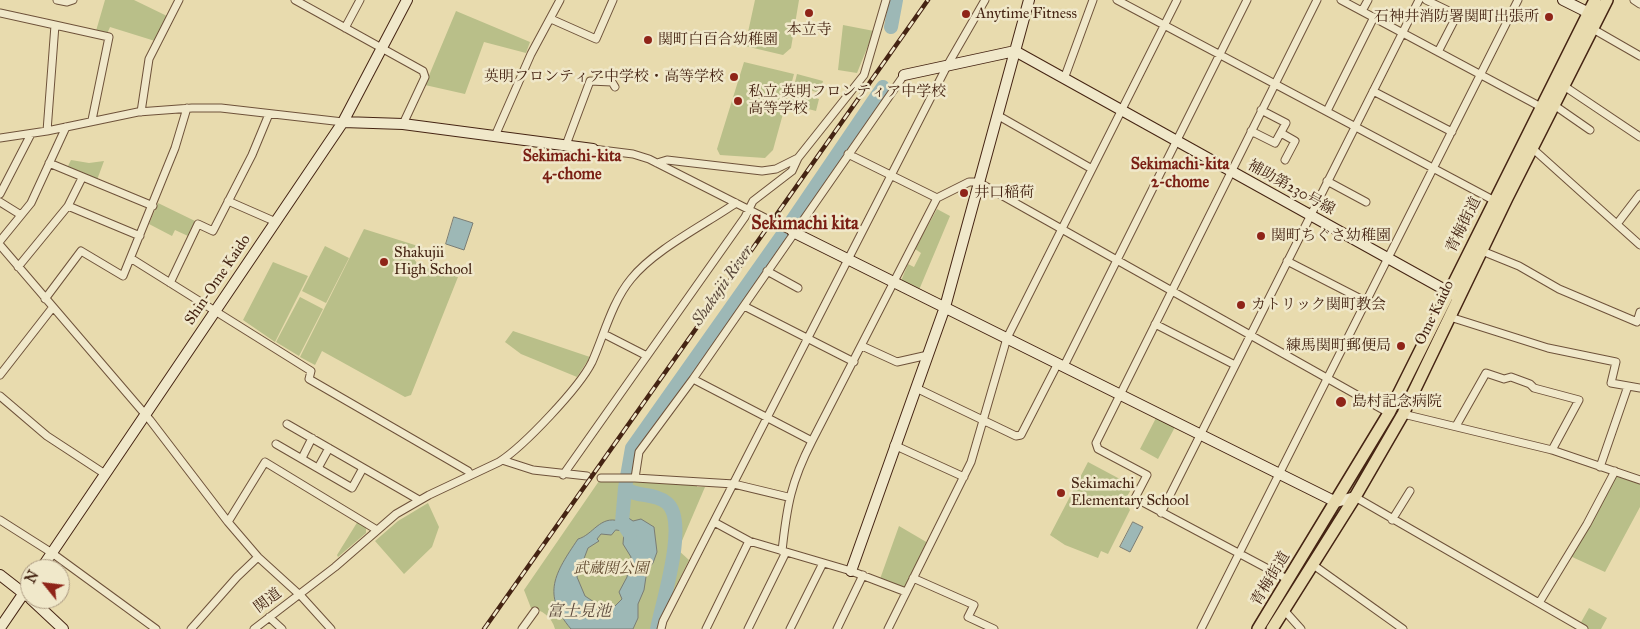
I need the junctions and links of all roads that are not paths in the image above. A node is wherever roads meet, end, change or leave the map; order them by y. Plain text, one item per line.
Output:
1 (57, 0) edge
2 (72, 0) edge
3 (180, 0) edge
4 (295, 0) edge
5 (360, 0) edge
6 (406, 0) edge
7 (560, 0) edge
8 (613, 0) edge
9 (886, 0) edge
10 (984, 0) edge
11 (1029, 0) edge
12 (1093, 0) edge
13 (1117, 0) edge
14 (1177, 0) edge
15 (1247, 0) edge
16 (1317, 0) edge
17 (1341, 0) edge
18 (1368, 0) edge
19 (1419, 0) edge
20 (1426, 0) edge
21 (1518, 0) edge
22 (1563, 0) edge
23 (1595, 0) edge
24 (1607, 0) edge
25 (1634, 0) edge
26 (1640, 4) edge
27 (1362, 11) junction
28 (0, 13) edge
29 (1593, 16) junction
30 (1374, 17) junction
31 (551, 19) junction
32 (55, 25) junction
33 (1165, 26) junction
34 (345, 28) junction
35 (1593, 29) junction
36 (1402, 32) junction
37 (382, 48) junction
38 (1015, 51) junction
39 (1438, 52) junction
40 (1220, 54) junction
41 (1640, 56) edge
42 (947, 66) junction
43 (1481, 74) junction
44 (904, 75) joint
45 (1064, 79) junction
46 (1275, 83) junction
47 (1564, 86) junction
48 (615, 87) dead end
49 (1373, 91) junction
50 (1554, 105) junction
51 (1541, 107) junction
52 (187, 108) junction
53 (1261, 110) junction
54 (1122, 111) junction
55 (1327, 111) junction
56 (141, 112) junction
57 (269, 114) junction
58 (997, 115) junction
59 (92, 120) junction
60 (343, 122) junction
61 (403, 124) junction
62 (1356, 126) junction
63 (66, 127) junction
64 (1590, 130) dead end
65 (47, 131) junction
66 (1251, 131) junction
67 (1452, 132) junction
68 (1281, 133) junction
69 (31, 134) junction
70 (495, 136) junction
71 (1640, 137) edge
72 (0, 138) edge
73 (1176, 141) junction
74 (566, 145) junction
75 (1532, 148) junction
76 (593, 149) joint
77 (848, 154) junction
78 (798, 158) junction
79 (1285, 160) dead end
80 (49, 163) junction
81 (657, 163) junction
82 (1434, 168) junction
83 (1092, 169) junction
84 (1231, 172) junction
85 (891, 175) junction
86 (82, 178) junction
87 (978, 182) junction
88 (1327, 182) junction
89 (0, 194) edge
90 (1639, 196) edge
91 (937, 198) junction
92 (1493, 200) junction
93 (228, 201) junction
94 (0, 202) edge
95 (1366, 202) dead end
96 (736, 204) junction
97 (68, 206) junction
98 (153, 206) junction
99 (749, 210) junction
100 (21, 215) junction
101 (1310, 215) junction
102 (276, 222) junction
103 (1617, 224) junction
104 (1062, 229) junction
105 (792, 232) junction
106 (140, 236) junction
107 (0, 243) edge
108 (1640, 245) edge
109 (1482, 251) junction
110 (132, 259) junction
111 (848, 259) junction
112 (1388, 259) junction
113 (1117, 260) junction
114 (1287, 262) junction
115 (18, 267) junction
116 (767, 271) junction
117 (894, 282) junction
118 (170, 283) junction
119 (798, 288) dead end
120 (1171, 291) junction
121 (1448, 292) junction
122 (1460, 298) junction
123 (45, 299) junction
124 (1367, 302) junction
125 (744, 306) junction
126 (53, 307) junction
127 (945, 307) junction
128 (216, 310) junction
129 (1640, 312) edge
130 (1450, 316) junction
131 (1155, 324) junction
132 (604, 334) junction
133 (1250, 335) junction
134 (807, 338) junction
135 (1007, 338) junction
136 (862, 346) junction
137 (928, 355) junction
138 (647, 356) junction
139 (854, 362) junction
140 (1061, 365) junction
141 (1235, 365) junction
142 (0, 375) edge
143 (1328, 378) junction
144 (693, 379) junction
145 (1628, 386) junction
146 (916, 388) junction
147 (1640, 388) edge
148 (1120, 394) junction
149 (0, 396) edge
150 (1389, 413) junction
151 (145, 414) junction
152 (1403, 414) junction
153 (767, 418) junction
154 (984, 419) junction
155 (287, 424) dead end
156 (1456, 426) junction
157 (1201, 434) junction
158 (312, 438) junction
159 (812, 441) junction
160 (276, 444) dead end
161 (894, 445) junction
162 (329, 448) junction
163 (1552, 450) junction
164 (302, 458) junction
165 (502, 460) junction
166 (1600, 467) junction
167 (318, 468) junction
168 (363, 468) junction
169 (1615, 471) junction
170 (105, 474) junction
171 (470, 474) junction
172 (1280, 474) junction
173 (563, 475) junction
174 (586, 476) dead end
175 (964, 477) junction
176 (601, 478) dead end
177 (633, 478) junction
178 (1640, 480) edge
179 (734, 484) junction
180 (1410, 491) dead end
181 (788, 496) junction
182 (1355, 497) junction
183 (419, 500) junction
184 (1336, 502) junction
185 (1161, 512) junction
186 (0, 520) edge
187 (1392, 520) junction
188 (228, 522) junction
189 (714, 522) junction
190 (377, 530) junction
191 (749, 541) junction
192 (784, 551) junction
193 (52, 553) junction
194 (1240, 554) junction
195 (258, 557) junction
196 (48, 559) edge
197 (823, 563) junction
198 (1312, 564) junction
199 (851, 571) junction
200 (0, 575) edge
201 (863, 575) junction
202 (913, 578) junction
203 (1289, 580) junction
204 (20, 588) edge
205 (906, 592) junction
206 (299, 595) junction
207 (1540, 603) junction
208 (20, 605) edge
209 (44, 609) edge
210 (1284, 610) junction
211 (536, 611) dead end
212 (269, 617) junction
213 (0, 628) edge
214 (63, 629) edge
215 (156, 629) edge
216 (191, 629) edge
217 (254, 629) edge
218 (282, 629) edge
219 (331, 629) edge
220 (522, 629) edge
221 (662, 629) edge
222 (706, 629) edge
223 (748, 629) edge
224 (790, 629) edge
225 (837, 629) edge
226 (888, 629) edge
227 (994, 629) edge
228 (1201, 629) edge
229 (1258, 629) edge
230 (1272, 629) edge
231 (1301, 629) edge
232 (1403, 629) edge
233 (1584, 629) edge

1 - 2 street
3 - 56 street
4 - 34 street
5 - 34 street
6 - 37 street, Shin-Ome Kaido
7 - 31 street
8 - 31 street
9 - 78 street
10 - 42 street
11 - 38 street
12 - 45 street
13 - 33 street
14 - 33 street
15 - 40 street
16 - 46 street
17 - 27 street
18 - 27 street
19 - 36 street
20 - 39 street
21 - 43 street
22 - 29 street
23 - 29 main road, Ome Kaido
24 - 29 main road, Ome Kaido
25 - 26 street
27 - 30 street
28 - 32 street
29 - 35 main road, Ome Kaido
29 - 51 main road, 青梅街道
30 - 36 street
30 - 55 street
31 - 70 street
32 - 59 street
32 - 65 street
33 - 40 street
33 - 54 street
34 - 37 street
35 - 41 street
35 - 47 main road, Ome Kaido
36 - 39 street
36 - 49 street
37 - 60 street, Shin-Ome Kaido
37 - 61 street
38 - 42 street
38 - 45 street, 補助第230号線
38 - 58 street
39 - 43 street
40 - 46 street
40 - 73 street
42 - 44 street
42 - 85 street
43 - 51 street
43 - 67 street
44 - 77 street
45 - 54 street, 補助第230号線
46 - 53 street
46 - 55 street
47 - 50 main road, Ome Kaido
47 - 71 street
48 - 74 street
49 - 62 street
49 - 67 street
50 - 64 street
50 - 75 main road, Ome Kaido
51 - 92 main road, 青梅街道
52 - 56 street
52 - 57 street
52 - 98 street
53 - 66 street
53 - 68 street
54 - 73 street, 補助第230号線
54 - 83 street
55 - 62 street
56 - 59 street
57 - 60 street
57 - 93 street
58 - 83 street
58 - 87 street
59 - 63 street
60 - 61 street
60 - 102 street, Shin-Ome Kaido
61 - 70 street
62 - 82 street
62 - 88 street
63 - 65 street
63 - 80 street
65 - 69 street
66 - 68 street
66 - 84 street
67 - 82 street
68 - 79 street
69 - 72 street
69 - 89 street
70 - 74 street
73 - 84 street, 補助第230号線
73 - 113 street
74 - 76 street
75 - 103 street
75 - 109 main road, Ome Kaido
76 - 81 street
77 - 85 street
77 - 105 street
78 - 81 street
78 - 99 street
80 - 86 street
80 - 100 street
81 - 96 street
82 - 92 street
82 - 112 street
83 - 104 street
84 - 101 street, 補助第230号線
84 - 120 street
85 - 91 street
85 - 111 street
86 - 97 street
86 - 98 street
87 - 91 street
87 - 104 street
87 - 127 street
88 - 95 street
88 - 101 street
90 - 103 street
91 - 117 street
92 - 121 main road, 青梅街道
93 - 102 street
93 - 118 street
94 - 100 street
96 - 99 street
96 - 132 street
97 - 106 street
97 - 115 street
98 - 106 street
99 - 105 street
99 - 138 street
100 - 107 street
101 - 112 street, 補助第230号線
101 - 114 street
102 - 128 street, Shin-Ome Kaido
103 - 108 street
104 - 113 street
104 - 135 street
105 - 111 street
105 - 116 street
106 - 110 street
107 - 115 street
109 - 122 main road, Ome Kaido
109 - 129 street
110 - 118 street
110 - 123 street
111 - 117 street
111 - 134 street
112 - 121 street, 補助第230号線
112 - 124 street
113 - 120 street
113 - 140 street
114 - 124 street
114 - 133 street
115 - 123 street
116 - 119 street
116 - 125 street
117 - 127 street
117 - 136 street
118 - 128 street
120 - 131 street
120 - 133 street
121 - 122 street, 補助第230号線
121 - 150 main road, 青梅街道
122 - 130 main road, Ome Kaido
123 - 126 street
124 - 143 street
125 - 134 street
125 - 144 street
126 - 142 street
126 - 151 street
127 - 135 street
127 - 137 street
128 - 151 street, Shin-Ome Kaido
128 - 171 street
130 - 145 street
130 - 152 main road, Ome Kaido
131 - 141 street
131 - 148 street
132 - 138 street
132 - 165 street
133 - 141 street
133 - 143 street
134 - 139 street
134 - 153 street
135 - 140 street
135 - 154 street
136 - 137 street
136 - 139 street
137 - 146 street
138 - 173 street
139 - 159 street
140 - 148 street
140 - 154 street
141 - 157 street
143 - 150 street
143 - 172 street
144 - 153 street
144 - 177 street
145 - 147 street
145 - 166 street
146 - 154 street
146 - 161 street
148 - 157 street
148 - 185 street
149 - 170 street
150 - 184 main road, 青梅街道
151 - 170 street, Shin-Ome Kaido
151 - 188 street
152 - 156 street
152 - 182 main road, Ome Kaido
153 - 159 street
153 - 179 street
154 - 175 street
155 - 158 street
156 - 163 street
156 - 163 street
157 - 172 street
157 - 185 street
158 - 162 street
158 - 164 street
159 - 181 street
160 - 164 street
161 - 175 street
161 - 199 street
162 - 167 street
162 - 168 street
163 - 166 street
164 - 167 street
165 - 171 street, 関道
165 - 173 street
166 - 169 street
167 - 168 street
168 - 183 street
169 - 178 street
169 - 207 street
170 - 193 street, Shin-Ome Kaido
171 - 183 street, 関道
172 - 184 street
172 - 194 street
173 - 174 street
175 - 202 street
176 - 177 street
177 - 179 street
179 - 181 street
179 - 189 street
180 - 187 street
181 - 192 street
182 - 184 street
182 - 187 street
182 - 198 main road, Ome Kaido
183 - 190 street, 関道
184 - 203 main road, 青梅街道
185 - 194 street
186 - 193 street
187 - 207 street
188 - 190 street
188 - 195 street
189 - 191 street
189 - 221 street
190 - 206 street, 関道
191 - 192 street
191 - 222 street
192 - 197 street
192 - 223 street
193 - 196 street, Shin-Ome Kaido
193 - 215 street
194 - 203 street
194 - 228 street
195 - 206 street
195 - 216 street
197 - 199 street
197 - 224 street
198 - 210 main road, Ome Kaido
198 - 232 street
199 - 201 street
200 - 204 street
201 - 205 street
201 - 225 street
202 - 205 street
202 - 227 street
203 - 229 main road, 青梅街道
205 - 226 street
206 - 212 street, 関道
206 - 219 street
207 - 233 street
208 - 213 street
209 - 214 street
210 - 230 main road, Ome Kaido
210 - 231 street
211 - 220 street
212 - 217 street, 関道
212 - 218 street

